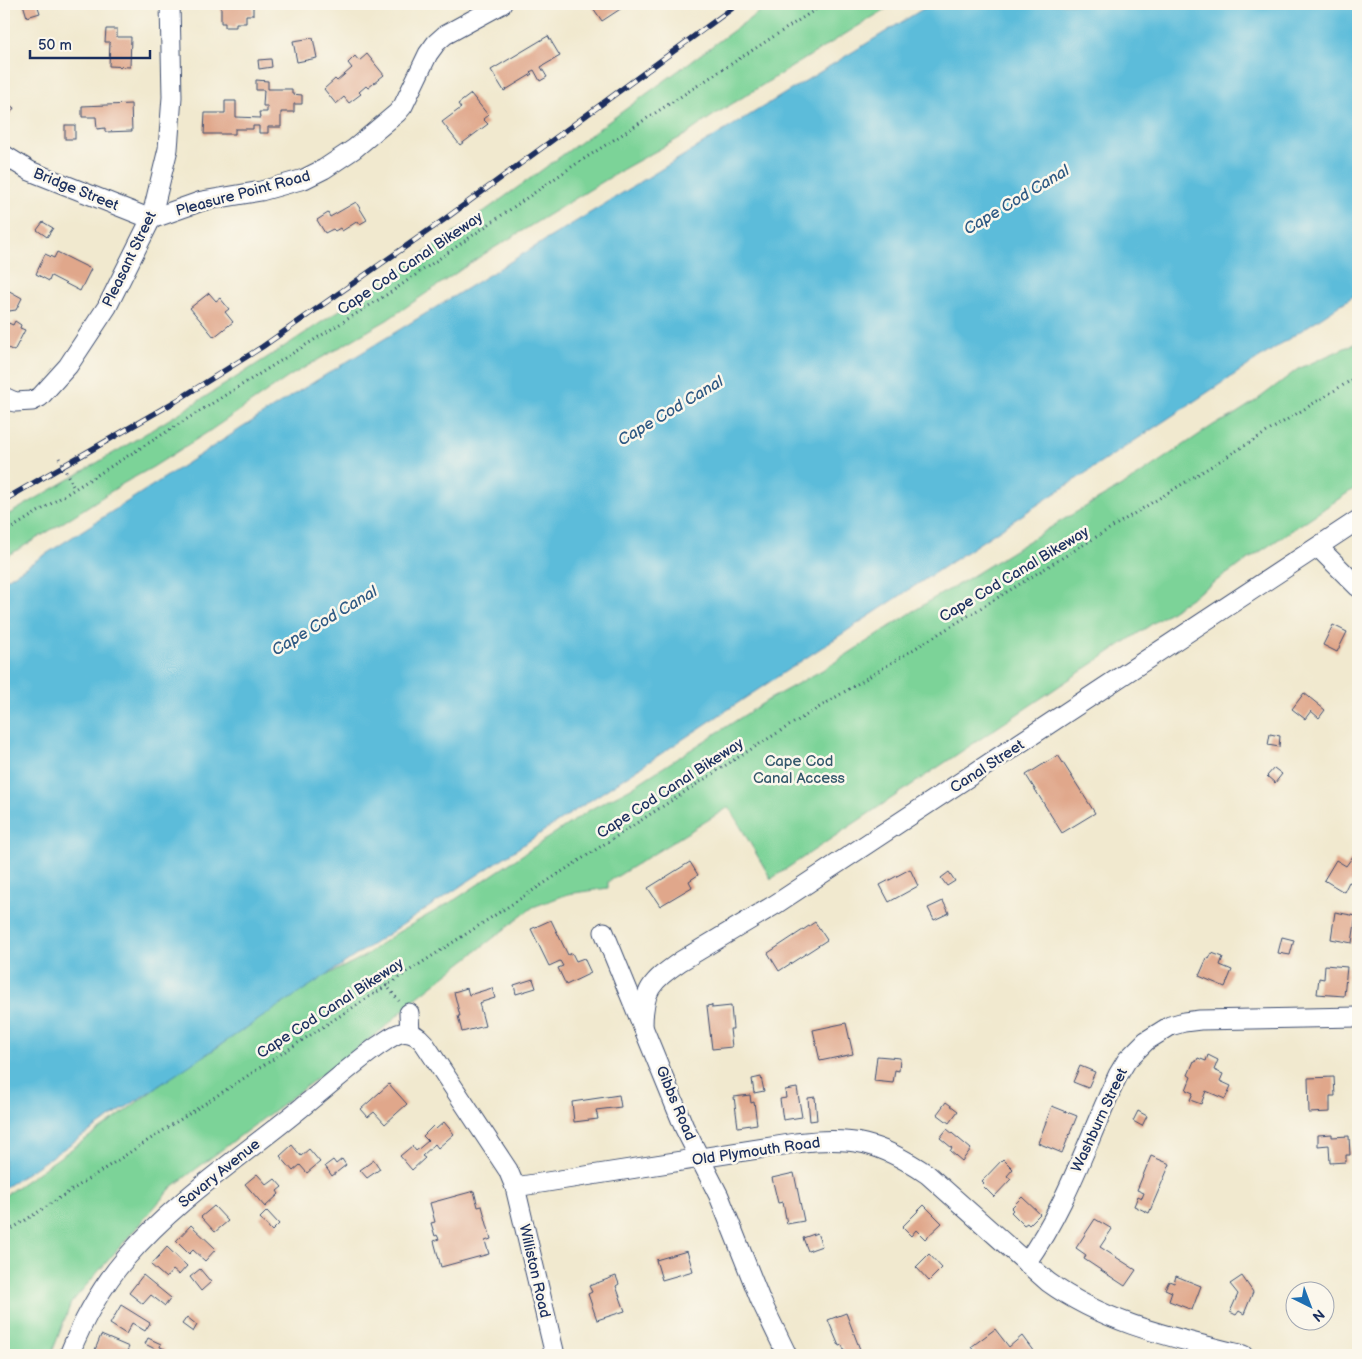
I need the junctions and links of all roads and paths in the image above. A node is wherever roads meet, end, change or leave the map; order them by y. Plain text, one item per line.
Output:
1 (170, 4) edge
2 (502, 4) edge
3 (824, 4) edge
4 (4, 155) edge
5 (151, 219) junction
6 (1358, 376) edge
7 (4, 397) edge
8 (59, 458) dead end
9 (74, 488) junction
10 (1358, 520) edge
11 (4, 533) edge
12 (1318, 547) junction
13 (1358, 587) edge
14 (604, 932) dead end
15 (409, 1012) dead end
16 (1358, 1017) edge
17 (644, 1027) junction
18 (410, 1033) junction
19 (701, 1159) junction
20 (515, 1187) junction
21 (4, 1234) edge
22 (1026, 1263) junction
23 (69, 1355) edge
24 (555, 1355) edge
25 (787, 1355) edge
26 (1243, 1355) edge

1 - 5 street, Pleasant Street
2 - 5 street, Pleasure Point Road
3 - 9 path, Cape Cod Canal Bikeway
4 - 5 street, Bridge Street
5 - 7 street, Pleasant Street
6 - 21 path, Cape Cod Canal Bikeway
8 - 9 path
9 - 11 path, Cape Cod Canal Bikeway
10 - 12 street, Canal Street
12 - 13 street
12 - 17 street, Canal Street
14 - 17 street, Gibbs Road
15 - 18 street
16 - 22 street, Washburn Street
17 - 19 street, Gibbs Road
18 - 20 street
18 - 23 street, Savary Avenue
19 - 20 street, Old Plymouth Road
19 - 22 street, Old Plymouth Road
19 - 25 street, Gibbs Road
20 - 24 street, Williston Road
22 - 26 street, Old Plymouth Road

